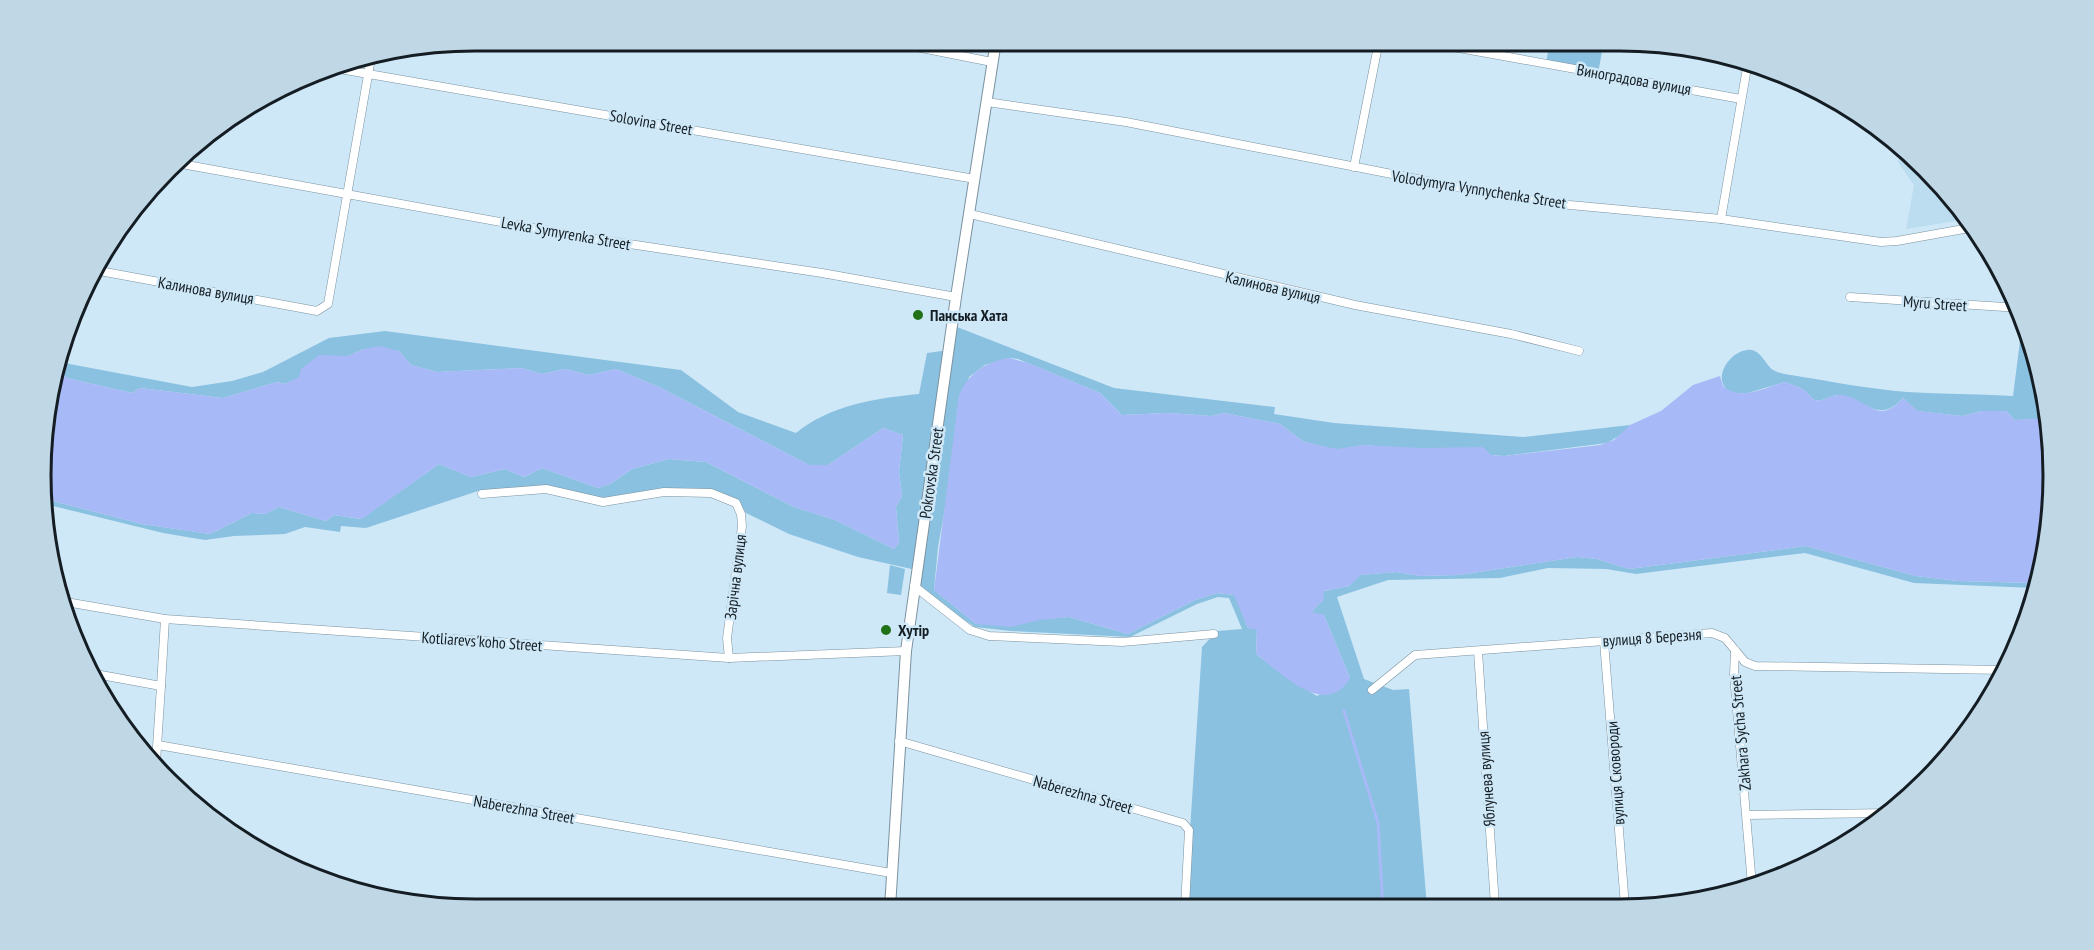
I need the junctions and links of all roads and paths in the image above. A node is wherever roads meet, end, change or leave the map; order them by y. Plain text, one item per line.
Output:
1 (939, 51) edge
2 (994, 51) edge
3 (1377, 51) edge
4 (1480, 51) edge
5 (992, 62) junction
6 (370, 64) edge
7 (349, 71) edge
8 (1746, 71) edge
9 (368, 74) junction
10 (1741, 99) junction
11 (987, 102) junction
12 (186, 165) edge
13 (1354, 166) junction
14 (975, 179) junction
15 (346, 193) junction
16 (970, 214) junction
17 (1720, 219) junction
18 (1964, 229) edge
19 (103, 272) edge
20 (956, 297) junction
21 (1850, 297) dead end
22 (2008, 307) edge
23 (1579, 351) dead end
24 (482, 494) dead end
25 (914, 586) junction
26 (71, 603) edge
27 (165, 619) junction
28 (1214, 634) dead end
29 (1605, 641) junction
30 (1735, 650) junction
31 (906, 651) junction
32 (1478, 651) junction
33 (729, 658) junction
34 (1995, 670) edge
35 (102, 675) edge
36 (161, 686) junction
37 (1372, 690) dead end
38 (899, 741) junction
39 (158, 745) junction
40 (157, 756) edge
41 (1874, 813) edge
42 (1747, 815) junction
43 (891, 873) junction
44 (1751, 877) edge
45 (890, 899) edge
46 (1185, 899) edge
47 (1495, 899) edge
48 (1624, 899) edge

1 - 5 street
2 - 5 street, Pokrovska Street
3 - 13 street
4 - 10 street, Виноградова вулиця
5 - 11 street, Pokrovska Street
6 - 9 street
7 - 9 street, Solovina Street
8 - 10 street
9 - 14 street, Solovina Street
9 - 15 street
10 - 17 street
11 - 13 street, Volodymyra Vynnychenka Street
11 - 14 street, Pokrovska Street
12 - 15 street, Levka Symyrenka Street
13 - 17 street, Volodymyra Vynnychenka Street
14 - 16 street, Pokrovska Street
15 - 19 street, Калинова вулиця
15 - 20 street, Levka Symyrenka Street
16 - 20 street, Pokrovska Street
16 - 23 street, Калинова вулиця
17 - 18 street, Volodymyra Vynnychenka Street
20 - 25 street, Pokrovska Street
21 - 22 street, Myru Street
24 - 33 street, Зарічна вулиця
25 - 28 street
25 - 31 street, Pokrovska Street
26 - 27 street, Kotliarevs'koho Street
27 - 33 street, Kotliarevs'koho Street
27 - 36 street
29 - 30 street, вулиця 8 Березня
29 - 32 street, вулиця 8 Березня
29 - 48 street, вулиця Сковороди
30 - 34 street, вулиця 8 Березня
30 - 42 street, Zakhara Sycha Street
31 - 33 street, Kotliarevs'koho Street
31 - 38 street, Pokrovska Street
32 - 37 street, вулиця 8 Березня
32 - 47 street, Яблунева вулиця
35 - 36 street
36 - 39 street
38 - 43 street, Pokrovska Street
38 - 46 street, Naberezhna Street
39 - 40 street
39 - 43 street, Naberezhna Street
41 - 42 street, Zakhara Sycha Street
42 - 44 street, Zakhara Sycha Street
43 - 45 street, Pokrovska Street

